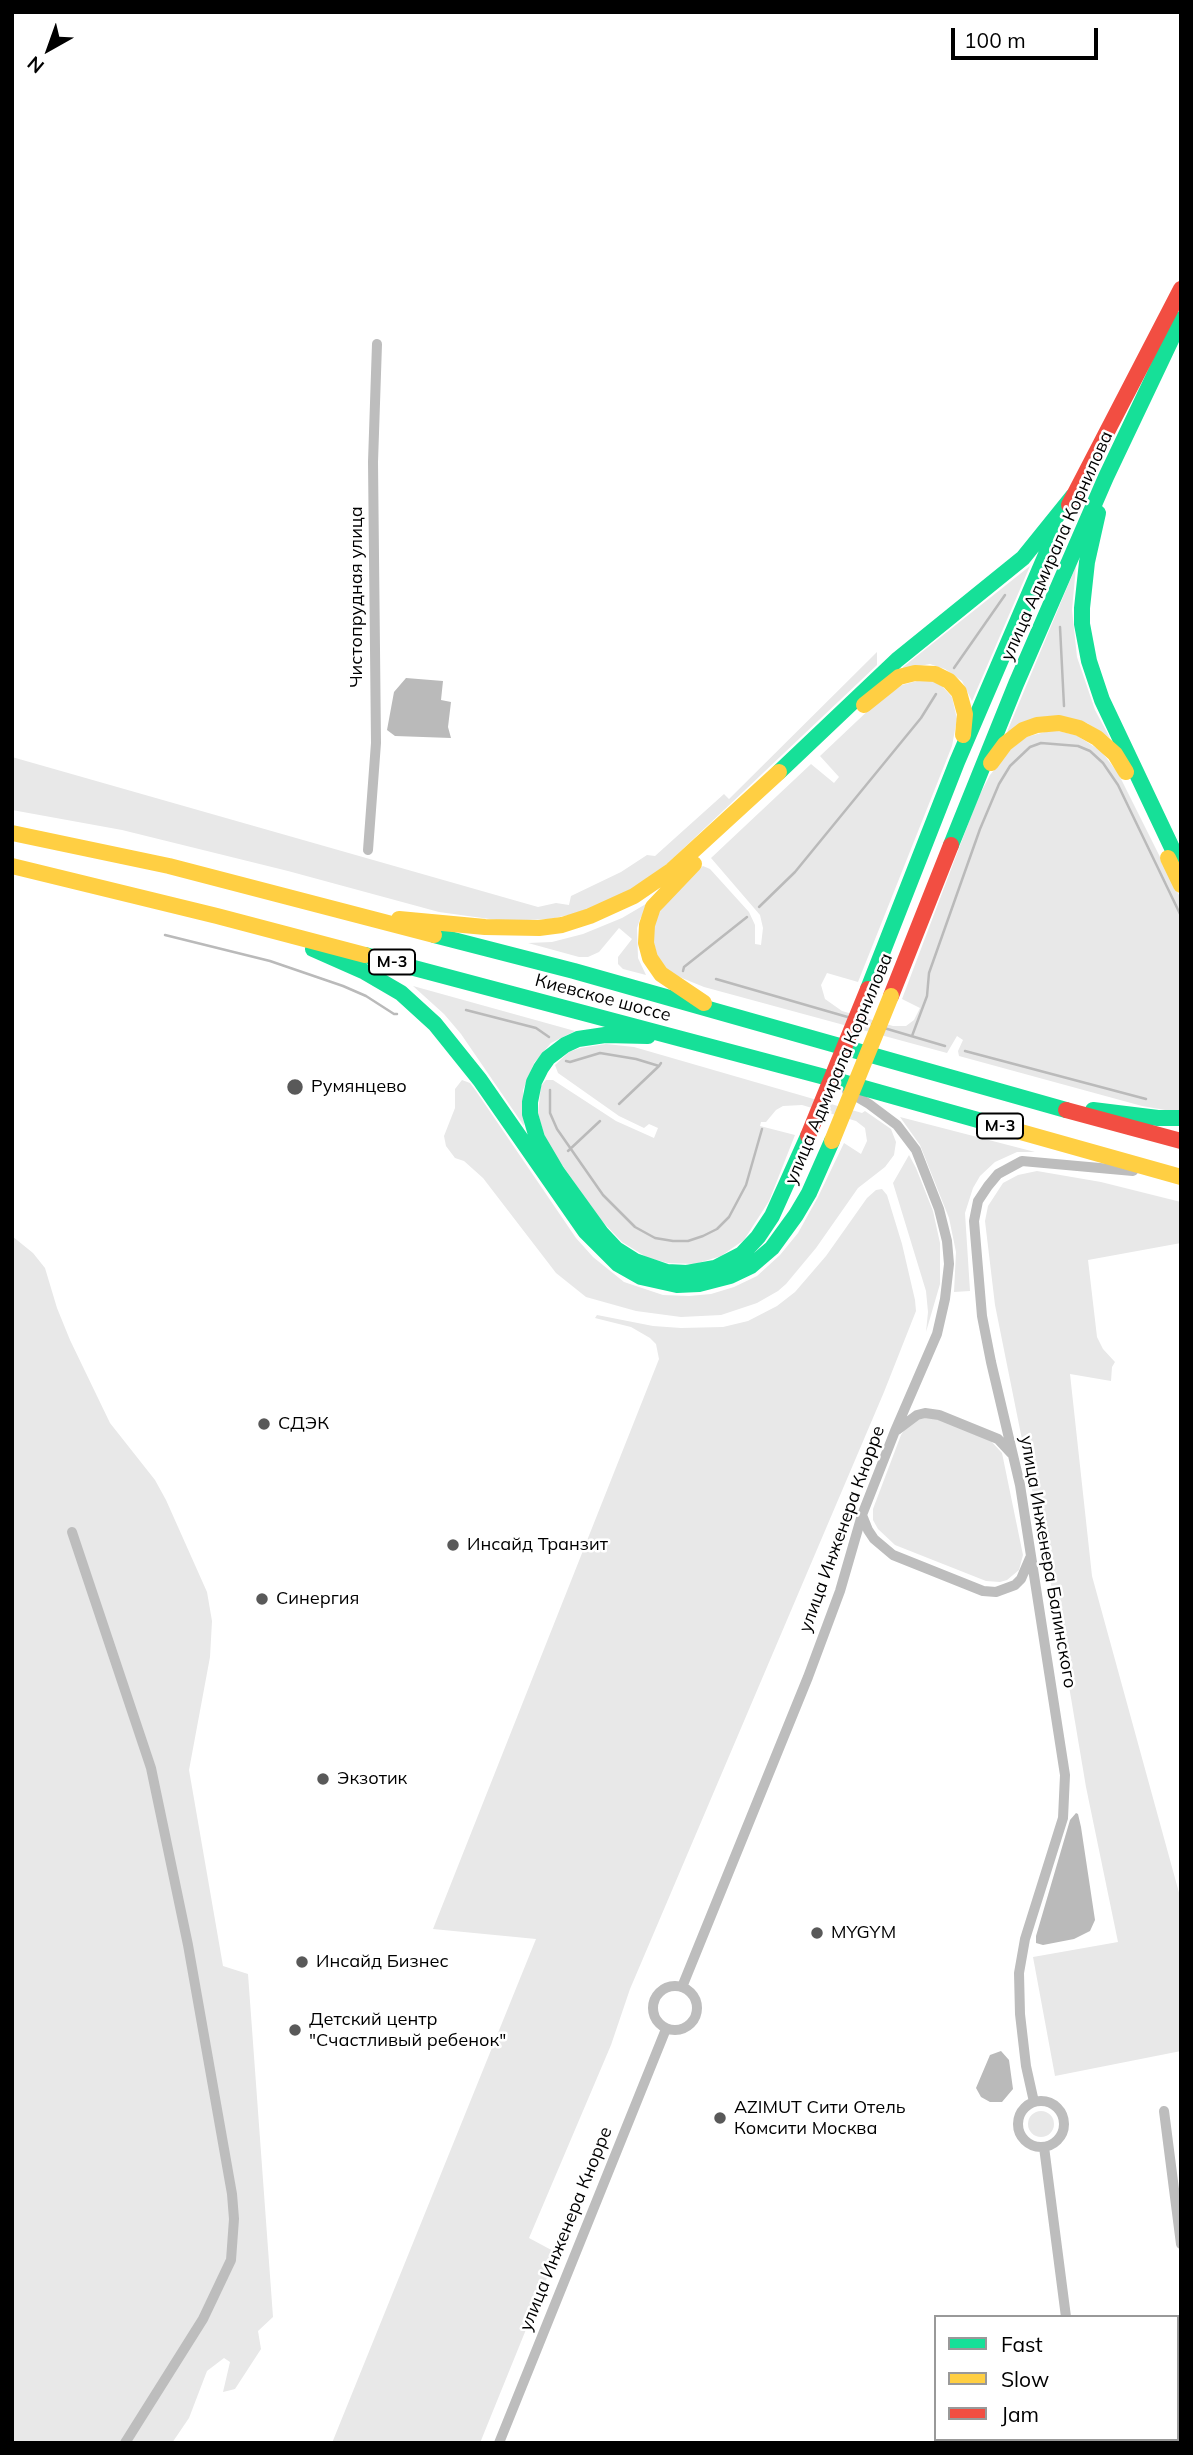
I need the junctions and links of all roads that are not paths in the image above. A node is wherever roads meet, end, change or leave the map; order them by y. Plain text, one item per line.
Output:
1 (1181, 289) edge
2 (1181, 319) edge
3 (377, 344) dead end
4 (1106, 477) junction
5 (1073, 496) junction
6 (957, 762) junction
7 (978, 778) junction
8 (12, 833) edge
9 (368, 850) dead end
10 (1176, 854) edge
11 (12, 866) edge
12 (1181, 867) edge
13 (1181, 885) edge
14 (356, 914) junction
15 (218, 916) junction
16 (732, 1014) junction
17 (676, 1037) junction
18 (821, 1076) junction
19 (1050, 1105) junction
20 (1181, 1118) edge
21 (1181, 1141) edge
22 (1180, 1176) edge
23 (895, 1431) junction
24 (1013, 1455) junction
25 (862, 1515) junction
26 (72, 1532) dead end
27 (1031, 1555) junction
28 (682, 1987) junction
29 (666, 2029) junction
30 (1034, 2102) junction
31 (1164, 2111) dead end
32 (1044, 2147) junction
33 (1181, 2244) edge
34 (1066, 2315) edge
35 (125, 2443) edge
36 (499, 2443) edge

1 - 5 main road, улица Адмирала Корнилова
2 - 4 main road, улица Адмирала Корнилова
3 - 9 street, Чистопрудная улица
4 - 7 main road, улица Адмирала Корнилова
4 - 10 main road
5 - 6 main road, улица Адмирала Корнилова
5 - 14 main road
6 - 16 main road
6 - 17 main road, улица Адмирала Корнилова, bridge
7 - 13 main road
7 - 15 main road, улица Адмирала Корнилова, bridge
8 - 14 main road, Киевское шоссе / М-3
10 - 12 main road
11 - 15 main road, Киевское шоссе / М-3
14 - 16 main road, Киевское шоссе / М-3
15 - 17 main road, Киевское шоссе / М-3
16 - 19 main road, Киевское шоссе / М-3
17 - 18 main road, Киевское шоссе / М-3
18 - 22 main road, Киевское шоссе / М-3
18 - 23 street, улица Инженера Кнорре
19 - 20 main road
19 - 21 main road, Киевское шоссе / М-3
22 - 24 street, улица Инженера Балинского
23 - 24 street
23 - 25 street, улица Инженера Кнорре
24 - 27 street, улица Инженера Балинского
25 - 27 street
25 - 28 street, улица Инженера Кнорре
26 - 35 street
27 - 30 street, улица Инженера Балинского
28 - 29 street
28 - 29 street
29 - 36 street, улица Инженера Кнорре
30 - 32 street
30 - 32 street
31 - 33 street
32 - 34 street

